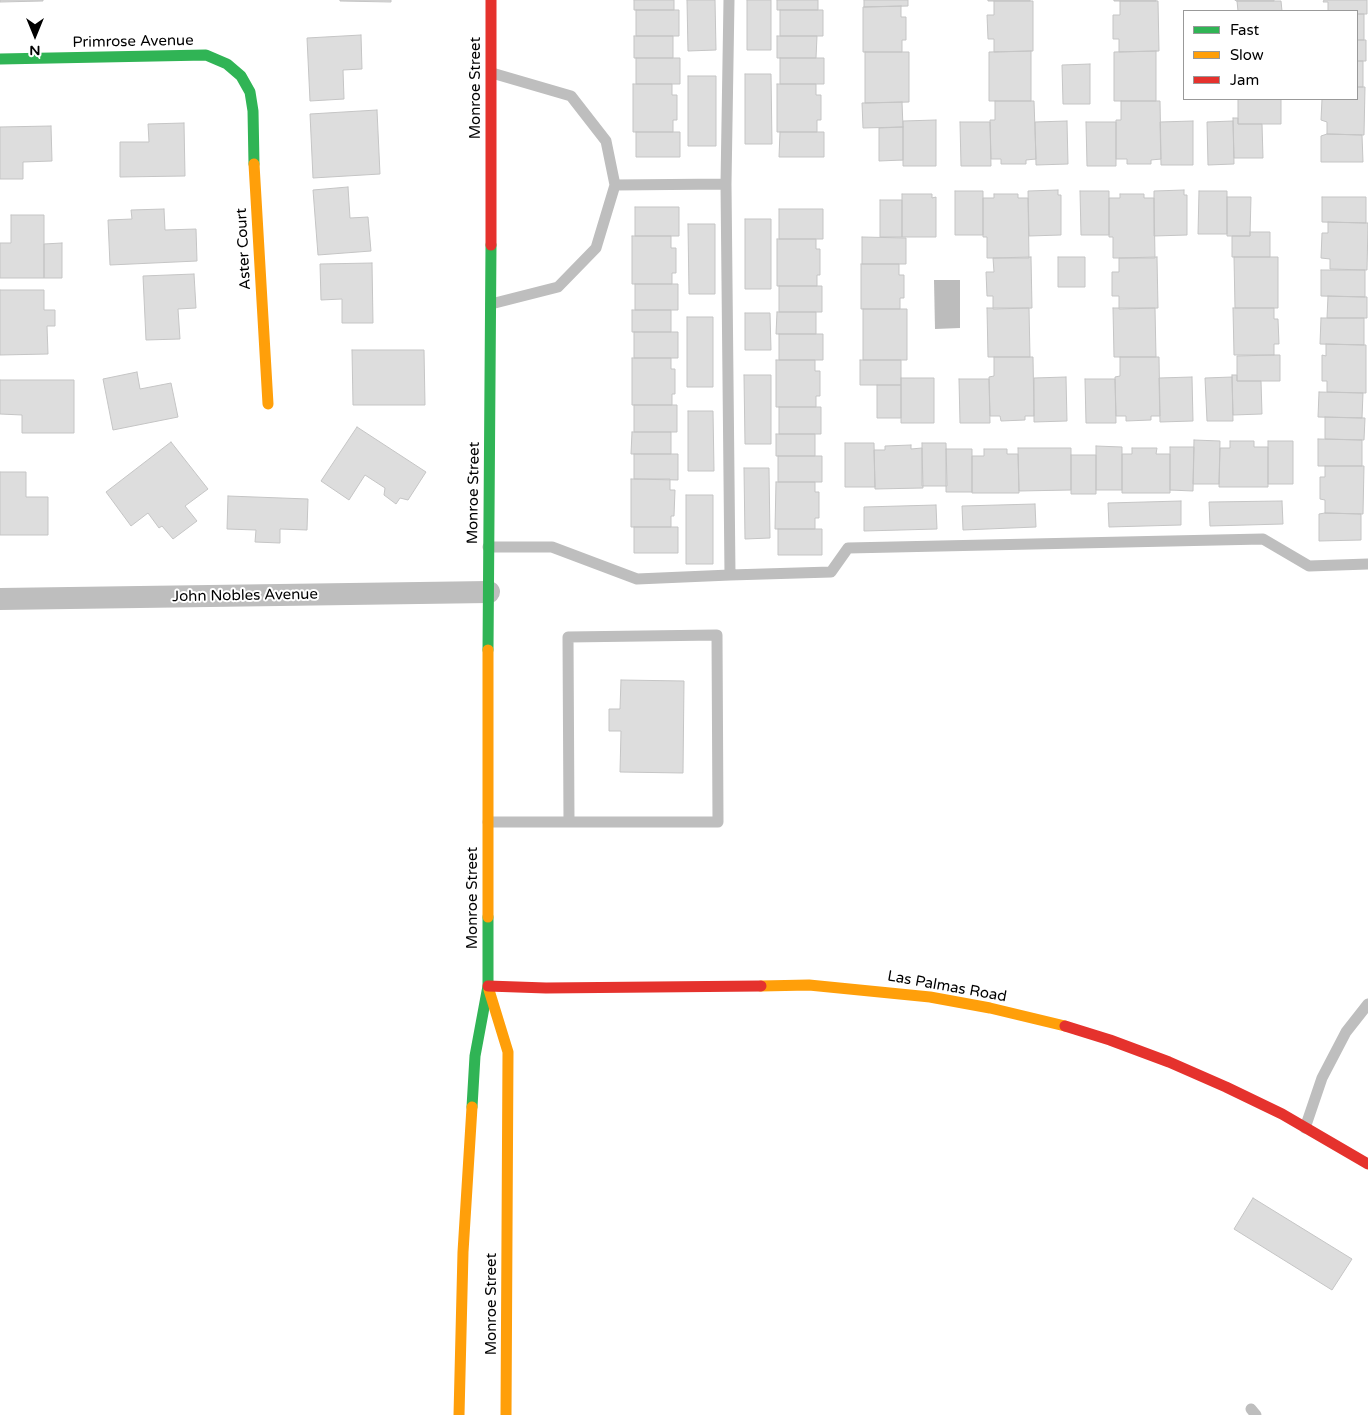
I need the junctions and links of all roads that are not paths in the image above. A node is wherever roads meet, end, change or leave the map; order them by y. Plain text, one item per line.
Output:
1 (491, 0) edge
2 (729, 0) edge
3 (0, 59) edge
4 (492, 73) junction
5 (250, 92) joint
6 (726, 184) junction
7 (615, 185) junction
8 (491, 304) junction
9 (268, 404) dead end
10 (488, 547) junction
11 (1368, 564) edge
12 (730, 575) junction
13 (489, 592) junction
14 (0, 599) edge
15 (488, 822) junction
16 (570, 822) junction
17 (488, 986) junction
18 (1368, 1004) edge
19 (1305, 1128) junction
20 (1368, 1164) edge
21 (459, 1415) edge
22 (506, 1415) edge

1 - 4 main road, Monroe Street
2 - 6 lane
3 - 5 main road, Primrose Avenue
4 - 7 lane
4 - 8 main road, Monroe Street
5 - 9 main road, Aster Court
6 - 7 lane
6 - 12 lane
7 - 8 lane
8 - 10 main road, Monroe Street
10 - 12 lane
10 - 13 main road, Monroe Street
11 - 12 lane
13 - 14 street, John Nobles Avenue
13 - 15 main road, Monroe Street
15 - 16 lane
15 - 17 main road, Monroe Street
16 - 16 lane
17 - 19 main road, Las Palmas Road
17 - 21 main road, Monroe Street
17 - 22 main road, Monroe Street
18 - 19 lane
19 - 20 main road, Las Palmas Road

